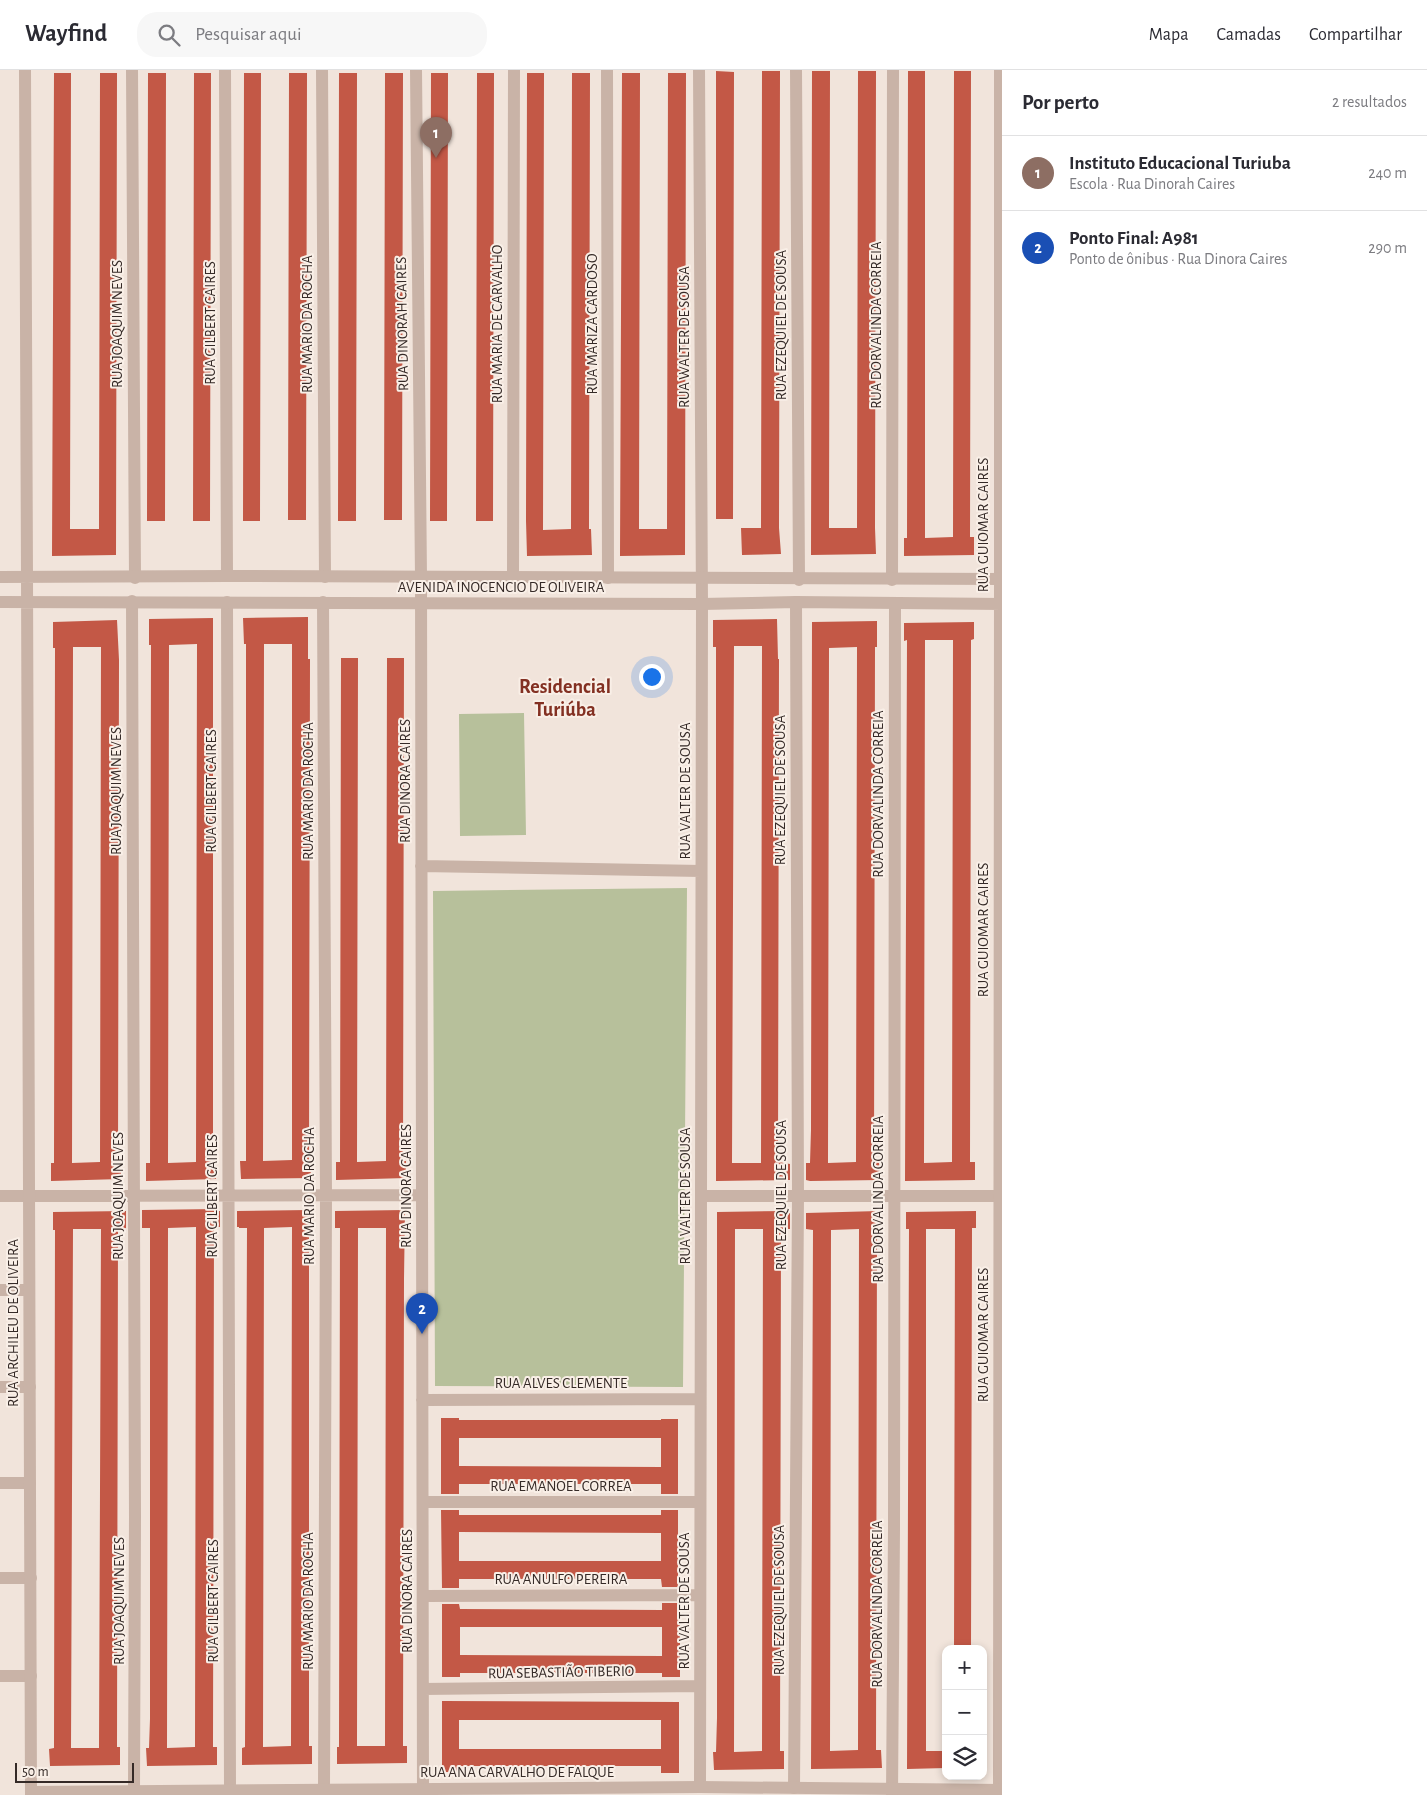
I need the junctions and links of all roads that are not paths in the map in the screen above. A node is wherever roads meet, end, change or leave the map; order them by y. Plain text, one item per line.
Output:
1 (25, 70) edge
2 (132, 70) edge
3 (225, 70) edge
4 (322, 70) edge
5 (416, 70) edge
6 (514, 70) edge
7 (608, 70) edge
8 (699, 70) edge
9 (796, 70) edge
10 (893, 70) edge
11 (1000, 70) edge
12 (227, 576) junction
13 (0, 577) edge
14 (421, 577) junction
15 (513, 577) junction
16 (27, 578) junction
17 (135, 578) junction
18 (325, 578) junction
19 (608, 578) junction
20 (702, 579) junction
21 (1001, 579) edge
22 (799, 580) junction
23 (892, 580) junction
24 (132, 601) junction
25 (0, 602) edge
26 (27, 602) junction
27 (227, 602) junction
28 (323, 602) junction
29 (796, 602) junction
30 (421, 603) junction
31 (895, 603) junction
32 (702, 604) junction
33 (1001, 604) edge
34 (421, 866) junction
35 (701, 871) junction
36 (422, 1194) junction
37 (228, 1195) junction
38 (326, 1195) junction
39 (0, 1196) edge
40 (29, 1196) junction
41 (134, 1196) junction
42 (701, 1196) junction
43 (798, 1196) junction
44 (894, 1196) junction
45 (1001, 1196) edge
46 (0, 1290) edge
47 (30, 1290) junction
48 (0, 1387) edge
49 (30, 1387) junction
50 (700, 1399) junction
51 (422, 1400) junction
52 (0, 1483) edge
53 (30, 1483) junction
54 (423, 1502) junction
55 (700, 1502) junction
56 (0, 1578) edge
57 (30, 1578) junction
58 (700, 1595) junction
59 (423, 1596) junction
60 (0, 1676) edge
61 (31, 1676) junction
62 (700, 1686) junction
63 (423, 1690) junction
64 (700, 1787) junction
65 (794, 1788) junction
66 (230, 1790) junction
67 (324, 1790) junction
68 (1000, 1790) edge
69 (134, 1791) junction
70 (423, 1792) edge
71 (892, 1792) edge
72 (31, 1793) edge

1 - 16 street, RUA ARCHILEU DE OLIVEIRA
2 - 17 street, RUA JOAQUIM NEVES
3 - 12 street, RUA GILBERT CAIRES
4 - 18 street, RUA MARIO DA ROCHA
5 - 14 street, RUA DINORAH CAIRES
6 - 15 street, RUA MARIA DE CARVALHO
7 - 19 street, RUA MARIZA CARDOSO
8 - 20 street, RUA WALTER DE SOUSA
9 - 22 street, RUA EZEQUIEL DE SOUSA
10 - 23 street, RUA DORVALINDA CORREIA
11 - 21 street, RUA GUIOMAR CAIRES
12 - 17 street, AVENIDA INOCENCIO DE OLIVEIRA
12 - 18 street, AVENIDA INOCENCIO DE OLIVEIRA
13 - 16 street, AVENIDA INOCENCIO DE OLIVEIRA
14 - 15 street, AVENIDA INOCENCIO DE OLIVEIRA
14 - 18 street, AVENIDA INOCENCIO DE OLIVEIRA
14 - 30 street, RUA DINORA CAIRES
15 - 19 street, AVENIDA INOCENCIO DE OLIVEIRA
16 - 17 street, AVENIDA INOCENCIO DE OLIVEIRA
16 - 26 street, RUA ARCHILEU DE OLIVEIRA
19 - 20 street, AVENIDA INOCENCIO DE OLIVEIRA
20 - 22 street, AVENIDA INOCENCIO DE OLIVEIRA
20 - 32 street, RUA WALTER DE SOUSA
21 - 23 street, AVENIDA INOCENCIO DE OLIVEIRA
21 - 33 street, RUA GUIOMAR CAIRES
22 - 23 street, AVENIDA INOCENCIO DE OLIVEIRA
24 - 26 street, AVENIDA INOCENCIO DE OLIVEIRA
24 - 27 street, AVENIDA INOCENCIO DE OLIVEIRA
24 - 41 street, RUA JOAQUIM NEVES
25 - 26 street, AVENIDA INOCENCIO DE OLIVEIRA
26 - 40 street, RUA ARCHILEU DE OLIVEIRA
27 - 28 street, AVENIDA INOCENCIO DE OLIVEIRA
27 - 37 street, RUA GILBERT CAIRES
28 - 30 street, AVENIDA INOCENCIO DE OLIVEIRA
28 - 38 street, RUA MARIO DA ROCHA
29 - 31 street, AVENIDA INOCENCIO DE OLIVEIRA
29 - 32 street, AVENIDA INOCENCIO DE OLIVEIRA
29 - 43 street, RUA EZEQUIEL DE SOUSA
30 - 32 street, AVENIDA INOCENCIO DE OLIVEIRA
30 - 34 street, RUA DINORA CAIRES
31 - 33 street, AVENIDA INOCENCIO DE OLIVEIRA
31 - 44 street, RUA DORVALINDA CORREIA
32 - 35 street, RUA VALTER DE SOUSA
33 - 45 street, RUA GUIOMAR CAIRES
34 - 35 street
34 - 36 street, RUA DINORA CAIRES
35 - 42 street, RUA VALTER DE SOUSA
36 - 38 street
36 - 51 street, RUA DINORA CAIRES
37 - 38 street
37 - 41 street
37 - 66 street, RUA GILBERT CAIRES
38 - 67 street, RUA MARIO DA ROCHA
39 - 40 street
40 - 41 street
40 - 47 street, RUA ARCHILEU DE OLIVEIRA
41 - 69 street, RUA JOAQUIM NEVES
42 - 43 street
42 - 50 street, RUA VALTER DE SOUSA
43 - 44 street
43 - 65 street, RUA EZEQUIEL DE SOUSA
44 - 45 street
44 - 71 street, RUA DORVALINDA CORREIA
45 - 68 street, RUA GUIOMAR CAIRES
46 - 47 street
47 - 49 street, RUA ARCHILEU DE OLIVEIRA
48 - 49 street
49 - 53 street, RUA ARCHILEU DE OLIVEIRA
50 - 51 street, RUA ALVES CLEMENTE
50 - 55 street, RUA VALTER DE SOUSA
51 - 54 street, RUA DINORA CAIRES
52 - 53 street
53 - 57 street, RUA ARCHILEU DE OLIVEIRA
54 - 55 street, RUA EMANOEL CORREA
54 - 59 street, RUA DINORA CAIRES
55 - 58 street, RUA VALTER DE SOUSA
56 - 57 street
57 - 61 street, RUA ARCHILEU DE OLIVEIRA
58 - 59 street, RUA ANULFO PEREIRA
58 - 62 street, RUA VALTER DE SOUSA
59 - 63 street, RUA DINORA CAIRES
60 - 61 street
61 - 72 street, RUA ARCHILEU DE OLIVEIRA
62 - 63 street, RUA SEBASTIÃO TIBERIO
62 - 64 street, RUA VALTER DE SOUSA
63 - 70 street, RUA DINORA CAIRES
64 - 65 street, RUA ANA CARVALHO DE FALQUE
64 - 70 street, RUA ANA CARVALHO DE FALQUE
65 - 71 street, RUA ANA CARVALHO DE FALQUE
66 - 67 street, RUA ANA CARVALHO DE FALQUE
66 - 69 street, RUA ANA CARVALHO DE FALQUE
67 - 70 street, RUA ANA CARVALHO DE FALQUE
68 - 71 street, RUA ANA CARVALHO DE FALQUE
69 - 72 street, RUA ANA CARVALHO DE FALQUE

